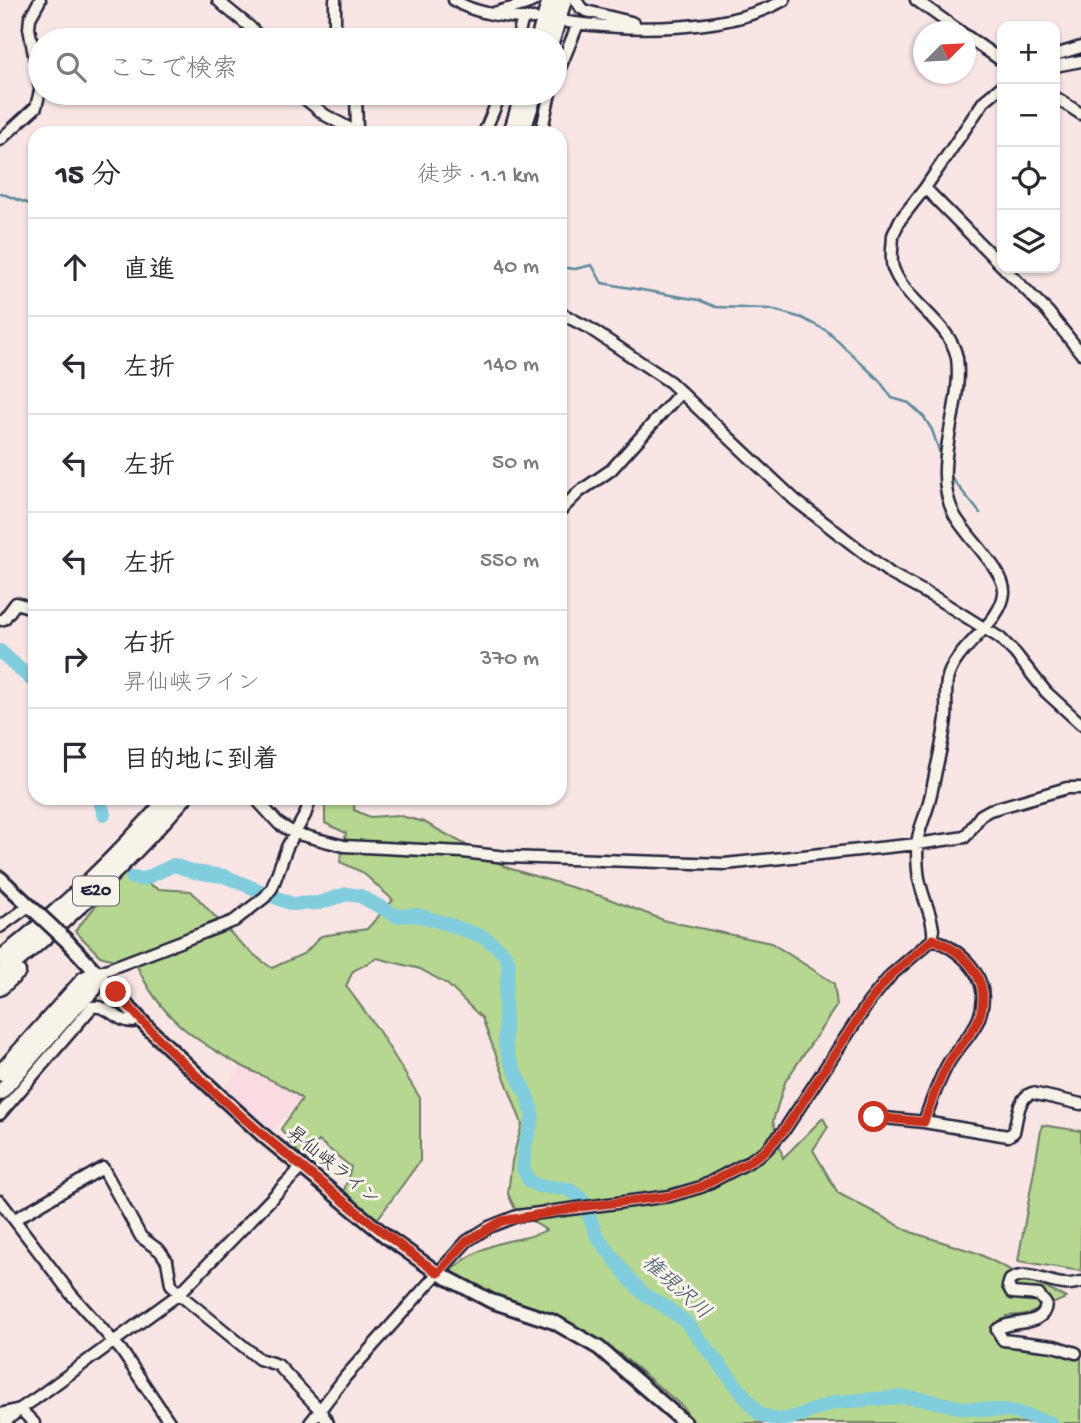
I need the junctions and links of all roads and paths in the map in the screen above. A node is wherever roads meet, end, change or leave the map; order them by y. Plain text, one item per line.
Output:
1 (40, 0) edge
2 (218, 0) edge
3 (335, 0) edge
4 (454, 0) edge
5 (535, 0) edge
6 (550, 0) edge
7 (564, 0) edge
8 (576, 0) edge
9 (784, 0) edge
10 (916, 0) edge
11 (494, 13) junction
12 (523, 18) junction
13 (534, 18) dead end
14 (946, 21) edge
15 (637, 27) junction
16 (29, 28) edge
17 (253, 28) edge
18 (335, 28) edge
19 (520, 28) edge
20 (542, 28) edge
21 (556, 28) edge
22 (567, 40) edge
23 (976, 43) edge
24 (1081, 47) edge
25 (1060, 53) edge
26 (997, 57) edge
27 (1081, 61) edge
28 (1060, 64) edge
29 (997, 90) edge
30 (1060, 100) edge
31 (36, 105) edge
32 (313, 105) edge
33 (357, 105) edge
34 (496, 105) edge
35 (519, 105) edge
36 (531, 105) edge
37 (547, 105) edge
38 (1081, 114) edge
39 (346, 126) edge
40 (358, 126) edge
41 (487, 126) edge
42 (513, 126) edge
43 (524, 126) edge
44 (543, 126) edge
45 (0, 140) edge
46 (925, 188) junction
47 (997, 261) edge
48 (1009, 273) edge
49 (567, 317) edge
50 (1081, 353) edge
51 (681, 392) junction
52 (567, 504) edge
53 (28, 607) edge
54 (0, 620) edge
55 (984, 628) junction
56 (1081, 724) edge
57 (1081, 788) edge
58 (162, 805) edge
59 (178, 805) edge
60 (261, 805) edge
61 (309, 805) edge
62 (294, 833) junction
63 (917, 844) junction
64 (0, 878) edge
65 (32, 908) junction
66 (76, 910) junction
67 (0, 927) edge
68 (933, 939) junction
69 (4, 955) edge
70 (98, 974) junction
71 (0, 975) edge
72 (0, 988) edge
73 (137, 1017) junction
74 (25, 1054) junction
75 (0, 1074) edge
76 (0, 1095) edge
77 (1081, 1104) edge
78 (0, 1114) edge
79 (874, 1117) dead end
80 (924, 1122) junction
81 (302, 1167) junction
82 (0, 1201) edge
83 (15, 1219) junction
84 (438, 1273) junction
85 (1081, 1282) edge
86 (179, 1294) junction
87 (114, 1343) junction
88 (1076, 1353) dead end
89 (20, 1409) junction
90 (320, 1410) junction
91 (0, 1413) edge
92 (4, 1423) edge
93 (34, 1423) edge
94 (170, 1423) edge
95 (310, 1423) edge
96 (328, 1423) edge
97 (685, 1423) edge

1 - 16 street
2 - 17 street
3 - 18 street
4 - 11 street
5 - 11 street
6 - 20 highway
7 - 21 highway
8 - 15 street
9 - 15 street
10 - 14 street
11 - 12 street
12 - 13 street
12 - 19 street
15 - 22 street
23 - 26 street
24 - 25 street
27 - 28 street
29 - 46 street
30 - 38 street
31 - 45 street
32 - 39 street
33 - 40 street
34 - 41 street
35 - 42 highway
36 - 43 highway
37 - 44 street
46 - 47 street
46 - 55 street
48 - 50 street
49 - 51 street
51 - 52 street
51 - 55 street
53 - 54 street
55 - 56 street
55 - 63 street
57 - 63 street
58 - 69 highway, E20
59 - 66 highway, E20
60 - 62 street
61 - 62 street
62 - 63 street
62 - 70 street
63 - 68 street
64 - 65 main road, 昇仙峡ライン
65 - 67 street
65 - 70 main road, 昇仙峡ライン, bridge
66 - 71 highway, E20
66 - 72 highway
68 - 80 street
68 - 84 street
70 - 73 main road, 昇仙峡ライン
70 - 74 highway
73 - 78 street
73 - 81 main road, 昇仙峡ライン
74 - 75 highway
74 - 76 highway
77 - 80 street
79 - 80 street
81 - 84 main road, 昇仙峡ライン
81 - 86 street
82 - 83 street
83 - 86 street
83 - 87 street
84 - 90 street
84 - 97 main road, 昇仙峡ライン
85 - 88 street
86 - 87 street
86 - 90 street
87 - 89 street
87 - 94 street
89 - 91 street
89 - 92 street
89 - 93 street
90 - 95 street
90 - 96 street

